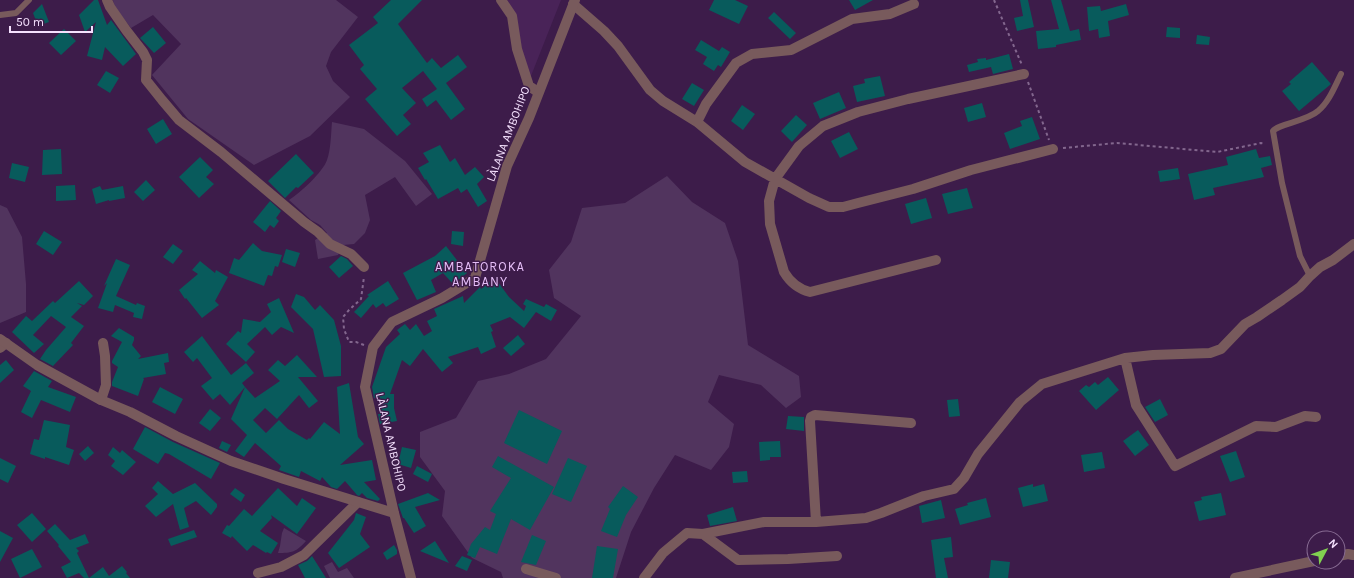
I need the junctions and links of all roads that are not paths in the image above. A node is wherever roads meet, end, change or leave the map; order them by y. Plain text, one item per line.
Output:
1 (29, 0) edge
2 (107, 0) edge
3 (501, 0) edge
4 (574, 2) edge
5 (914, 4) dead end
6 (0, 15) edge
7 (1024, 74) road end
8 (1341, 74) dead end
9 (538, 92) junction
10 (696, 122) junction
11 (1053, 149) road end
12 (775, 180) junction
13 (1354, 244) edge
14 (936, 260) dead end
15 (364, 267) road end
16 (1310, 276) junction
17 (2, 343) edge
18 (103, 343) dead end
19 (1125, 358) junction
20 (101, 400) junction
21 (1316, 417) dead end
22 (911, 423) dead end
23 (358, 502) junction
24 (394, 513) junction
25 (816, 522) junction
26 (703, 534) junction
27 (837, 556) dead end
28 (1306, 563) edge
29 (526, 568) dead end
30 (258, 573) dead end
31 (1249, 577) edge
32 (411, 578) edge
33 (556, 578) edge
34 (644, 578) edge
35 (1235, 578) edge

1 - 6 lane
2 - 15 street
3 - 9 street
4 - 9 street, LÀLANA AMBOHIPO
4 - 10 street
5 - 10 street
7 - 12 street
8 - 16 lane
9 - 24 street, LÀLANA AMBOHIPO
10 - 12 street
11 - 12 street
12 - 14 street
13 - 16 street
16 - 19 street
17 - 20 street
18 - 20 street
19 - 21 street
19 - 25 street
20 - 23 street
22 - 25 street
23 - 24 street
23 - 30 street
24 - 32 street, LÀLANA AMBOHIPO
25 - 26 street
26 - 27 street
26 - 34 street
28 - 31 street
29 - 33 street
31 - 35 street

